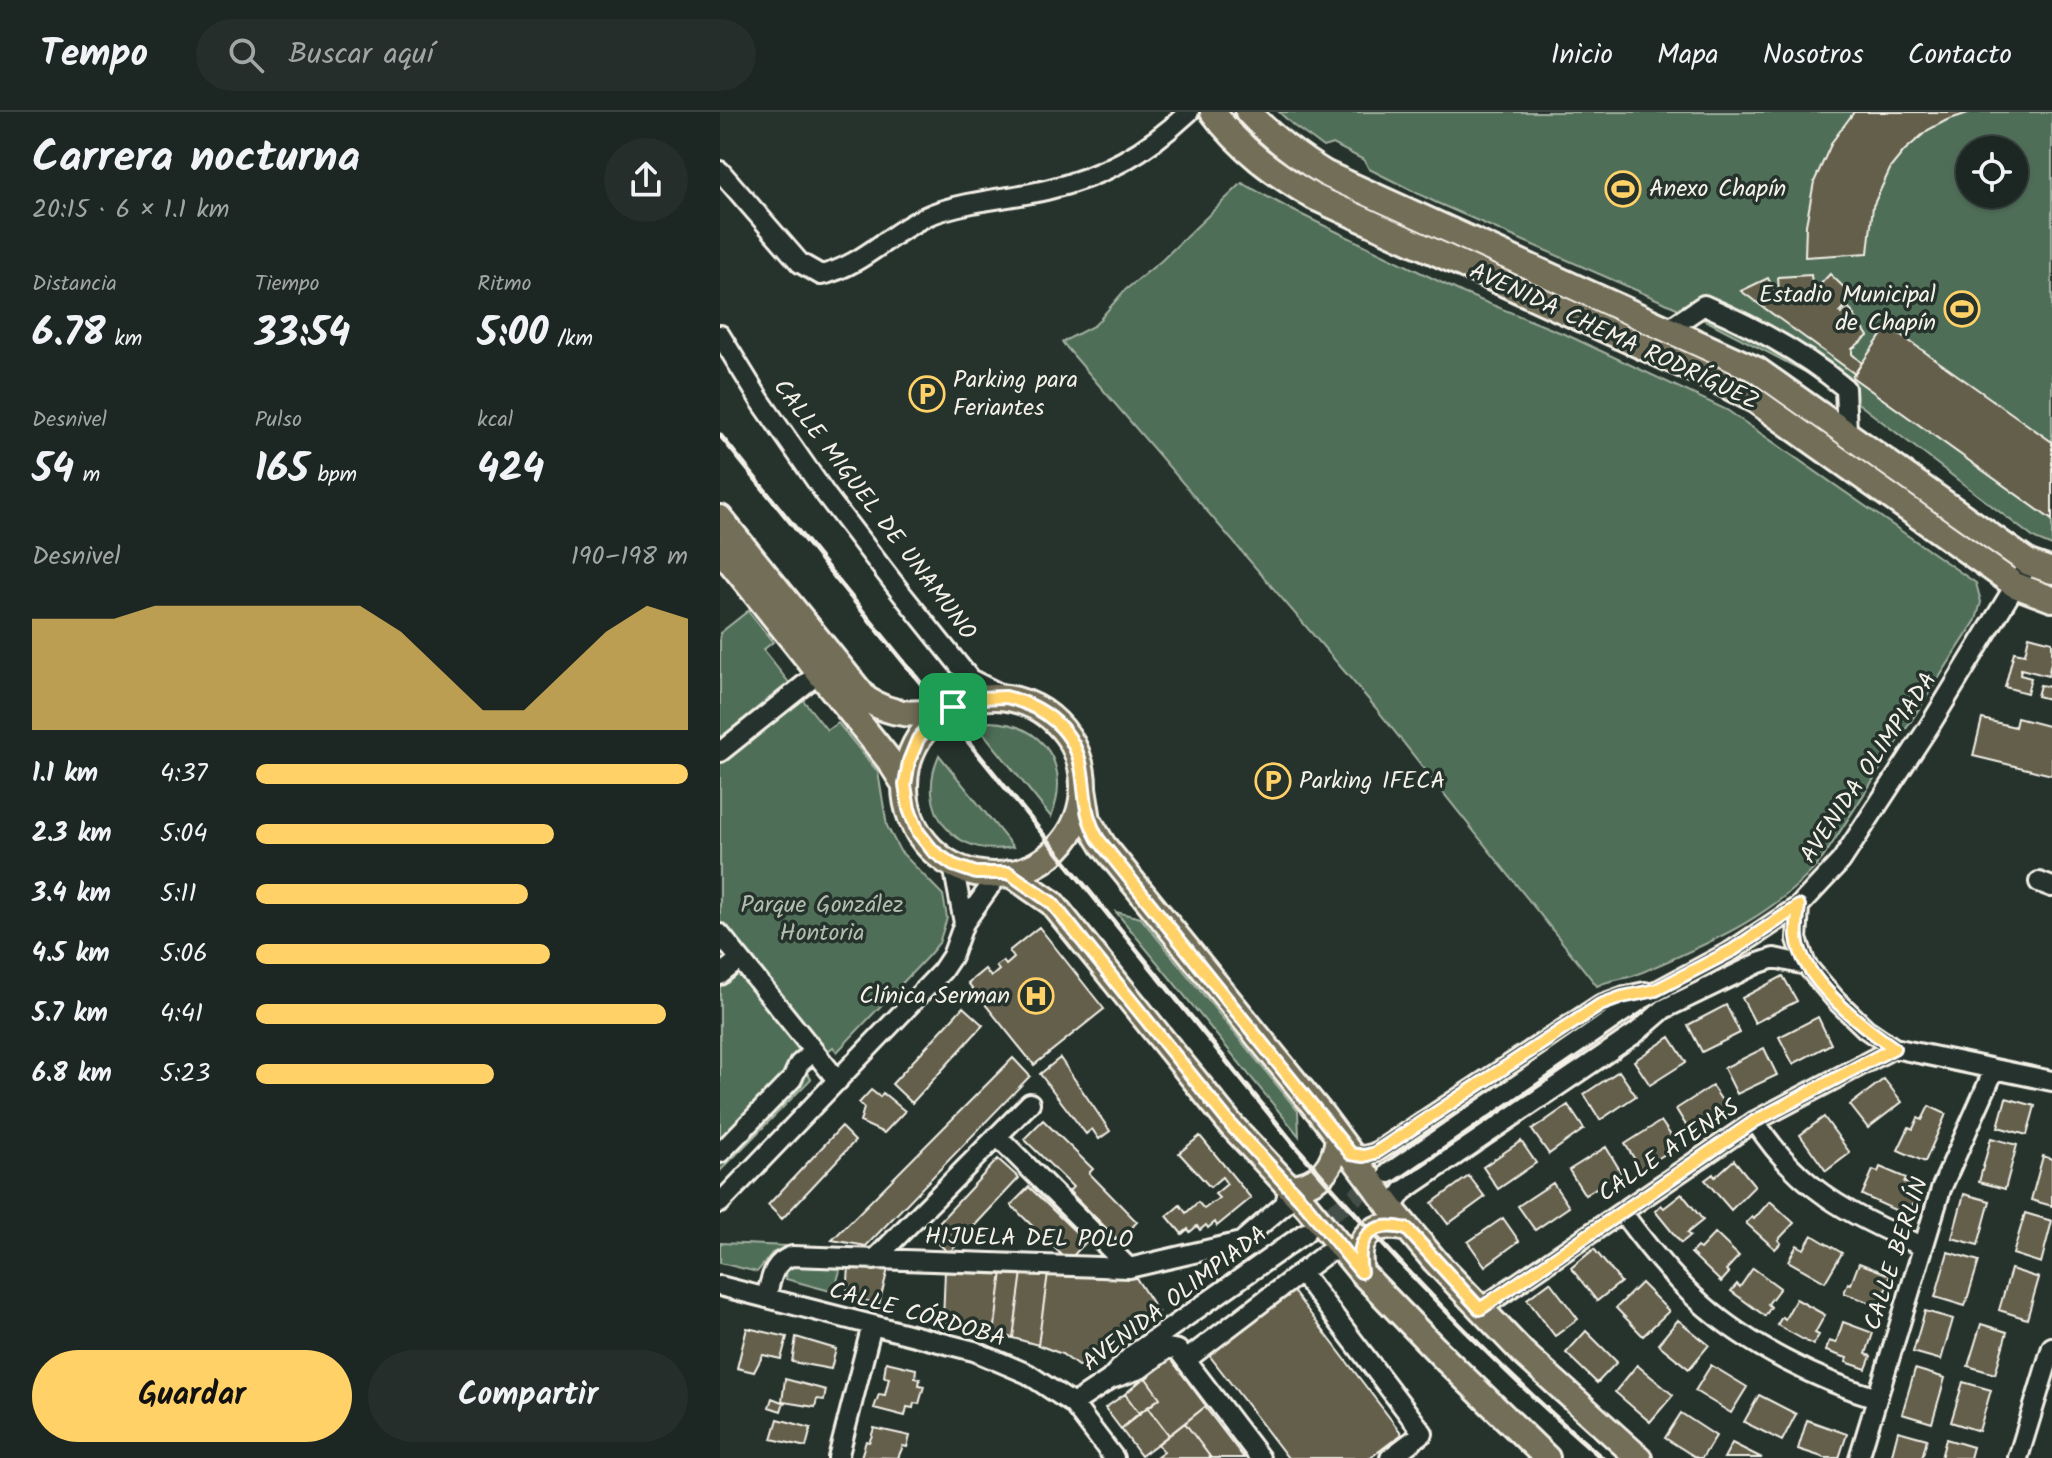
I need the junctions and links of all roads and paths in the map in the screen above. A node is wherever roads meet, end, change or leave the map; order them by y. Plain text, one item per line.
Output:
1 (1189, 112) edge
2 (1213, 112) edge
3 (1248, 112) edge
4 (720, 171) edge
5 (1670, 328) junction
6 (720, 335) edge
7 (1847, 432) junction
8 (720, 518) edge
9 (720, 549) edge
10 (2029, 563) junction
11 (2052, 571) edge
12 (2015, 585) junction
13 (2052, 599) edge
14 (819, 673) junction
15 (1006, 697) junction
16 (953, 707) junction
17 (720, 752) edge
18 (905, 785) junction
19 (1083, 788) junction
20 (953, 865) junction
21 (1004, 874) junction
22 (1799, 906) junction
23 (964, 923) junction
24 (720, 934) edge
25 (1733, 950) junction
26 (740, 959) junction
27 (1806, 965) junction
28 (720, 975) edge
29 (1656, 990) junction
30 (1664, 1009) junction
31 (1894, 1048) junction
32 (814, 1051) junction
33 (1994, 1070) junction
34 (838, 1081) junction
35 (2052, 1081) edge
36 (1030, 1103) dead end
37 (1755, 1121) junction
38 (997, 1136) junction
39 (1345, 1145) junction
40 (720, 1153) edge
41 (1389, 1173) tunnel mouth
42 (1289, 1187) junction
43 (720, 1203) edge
44 (1622, 1212) junction
45 (1401, 1220) junction
46 (1305, 1233) tunnel mouth
47 (1922, 1246) junction
48 (1344, 1251) junction
49 (874, 1260) junction
50 (1129, 1268) junction
51 (1301, 1272) junction
52 (1361, 1272) junction
53 (720, 1286) edge
54 (766, 1298) junction
55 (1480, 1309) junction
56 (872, 1325) junction
57 (2052, 1347) edge
58 (1186, 1360) junction
59 (1109, 1380) junction
60 (1877, 1398) junction
61 (1073, 1404) junction
62 (838, 1458) edge
63 (1114, 1458) edge
64 (1260, 1458) edge
65 (1390, 1458) edge
66 (1547, 1458) edge
67 (1639, 1458) edge
68 (1859, 1458) edge
69 (2018, 1458) edge

1 - 4 street
2 - 12 main road, AVENIDA CHEMA RODRÍGUEZ
3 - 5 main road, AVENIDA CHEMA RODRÍGUEZ
5 - 7 main road, AVENIDA CHEMA RODRÍGUEZ
5 - 7 street
6 - 15 street, CALLE MIGUEL DE UNAMUNO
7 - 10 main road, AVENIDA CHEMA RODRÍGUEZ
8 - 16 main road
9 - 14 main road
10 - 11 main road, AVENIDA CHEMA RODRÍGUEZ
10 - 12 street, AVENIDA OLIMPIADA
12 - 13 main road, AVENIDA CHEMA RODRÍGUEZ
12 - 22 street, AVENIDA OLIMPIADA
14 - 17 street
14 - 18 main road
15 - 16 main road
15 - 19 main road
16 - 18 main road
18 - 20 main road
19 - 21 main road
19 - 39 main road
20 - 21 main road
20 - 23 street
21 - 23 street
21 - 42 main road
22 - 25 street, AVENIDA OLIMPIADA
22 - 27 street
23 - 34 street
24 - 26 street
25 - 29 street, AVENIDA OLIMPIADA
25 - 30 street
26 - 28 street
26 - 32 street
27 - 30 street
27 - 31 street
29 - 39 street
29 - 41 street, AVENIDA OLIMPIADA
30 - 45 street
31 - 33 street
31 - 37 street, CALLE ATENAS
32 - 34 street
32 - 40 street
33 - 35 street
33 - 47 street, CALLE BERLÍN
34 - 43 street
36 - 38 street
37 - 44 street, CALLE ATENAS
37 - 47 street
38 - 49 street
38 - 50 street
39 - 42 main road
39 - 45 main road
42 - 48 main road
42 - 50 street, HIJUELA DEL POLO
44 - 55 street, CALLE ATENAS
44 - 60 street
45 - 52 main road
45 - 55 main road
46 - 59 street, AVENIDA OLIMPIADA
47 - 60 street, CALLE BERLÍN
48 - 51 street
48 - 52 main road
49 - 50 street, HIJUELA DEL POLO
49 - 54 street, HIJUELA DEL POLO
51 - 58 street
51 - 65 street
52 - 66 main road
53 - 54 street, CALLE CÓRDOBA
54 - 56 street, CALLE CÓRDOBA
55 - 67 main road
56 - 61 street, CALLE CÓRDOBA
56 - 62 street
57 - 69 street
58 - 59 street
58 - 64 street
59 - 61 street, AVENIDA OLIMPIADA
60 - 68 street, CALLE BERLÍN
61 - 63 street, CALLE CÓRDOBA

